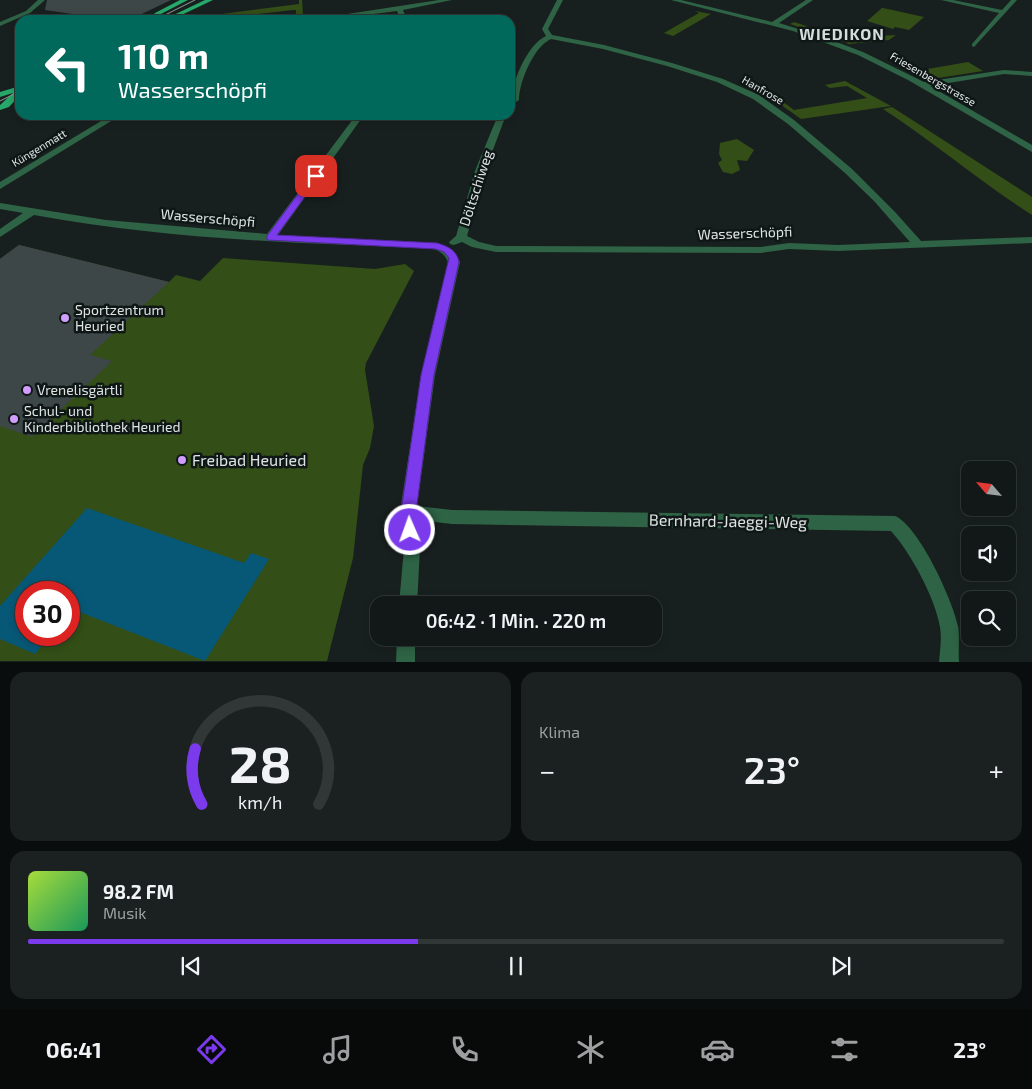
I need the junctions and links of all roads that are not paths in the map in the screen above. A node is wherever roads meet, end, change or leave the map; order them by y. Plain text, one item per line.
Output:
1 (42, 0) edge
2 (185, 0) edge
3 (210, 0) edge
4 (449, 0) edge
5 (560, 0) edge
6 (674, 0) edge
7 (810, 0) edge
8 (944, 0) edge
9 (1014, 0) edge
10 (398, 9) junction
11 (1003, 12) junction
12 (20, 15) edge
13 (156, 15) edge
14 (177, 15) edge
15 (351, 15) edge
16 (401, 15) edge
17 (15, 17) edge
18 (0, 24) edge
19 (773, 24) junction
20 (550, 37) junction
21 (974, 45) dead end
22 (1032, 74) edge
23 (921, 85) junction
24 (15, 90) edge
25 (515, 92) edge
26 (15, 94) edge
27 (0, 95) edge
28 (0, 108) edge
29 (109, 120) edge
30 (356, 120) edge
31 (500, 120) edge
32 (1032, 149) edge
33 (0, 186) edge
34 (0, 206) edge
35 (32, 212) junction
36 (0, 234) edge
37 (461, 234) junction
38 (270, 238) junction
39 (1032, 240) edge
40 (918, 245) junction
41 (444, 249) junction
42 (408, 512) junction
43 (409, 596) edge
44 (406, 646) edge
45 (405, 662) edge
46 (949, 662) edge

1 - 12 street
2 - 13 main road
3 - 14 main road
4 - 10 street
5 - 20 street
6 - 19 street, Friesenbergstrasse
7 - 19 street
8 - 11 street
9 - 11 street
10 - 15 street
10 - 16 street
11 - 21 street
17 - 18 street
19 - 23 street, Friesenbergstrasse
20 - 25 street
20 - 40 street, Hanfrose
22 - 23 street
23 - 32 street, Friesenbergstrasse
24 - 27 main road
26 - 28 main road
29 - 33 street, Küngenmatt
30 - 38 street
31 - 37 street, Döltschiweg
34 - 35 street, Wasserschöpfi
35 - 36 street
35 - 38 street, Wasserschöpfi
37 - 40 street, Wasserschöpfi
37 - 41 street, Döltschiweg
38 - 41 street, Wasserschöpfi
39 - 40 street, Wasserschöpfi
41 - 42 street
42 - 43 street
42 - 46 street, Bernhard-Jaeggi-Weg
44 - 45 street

